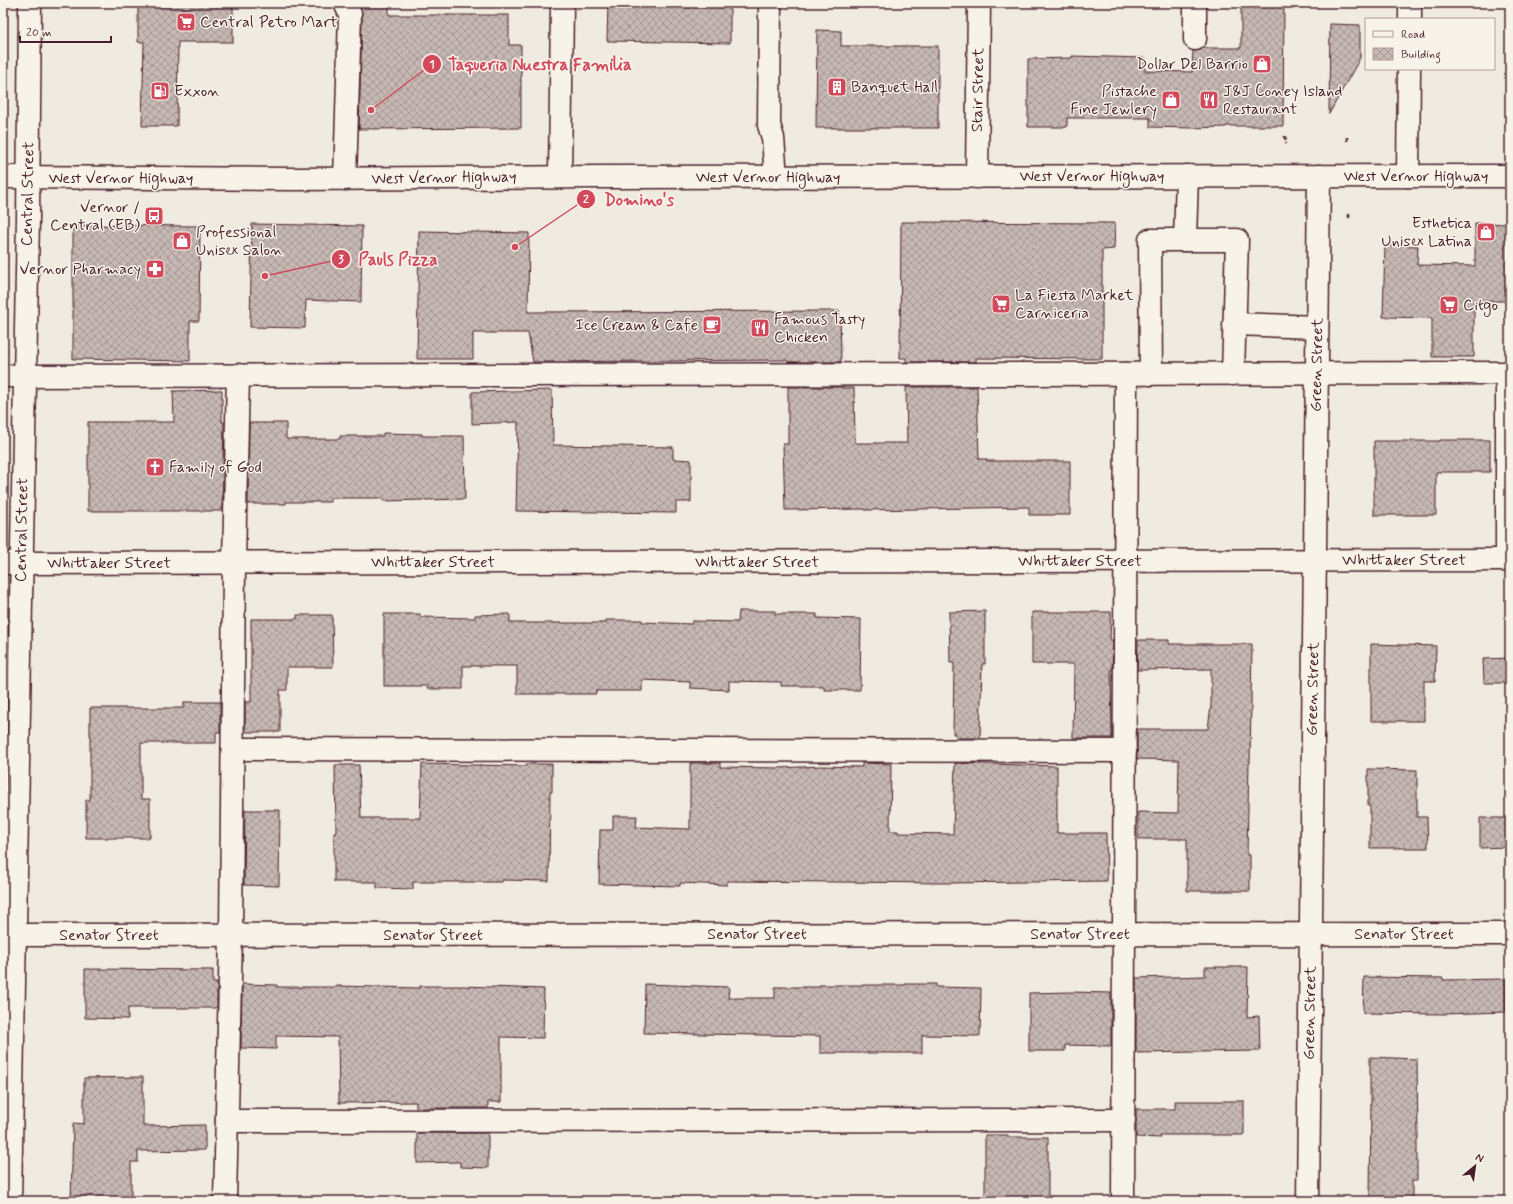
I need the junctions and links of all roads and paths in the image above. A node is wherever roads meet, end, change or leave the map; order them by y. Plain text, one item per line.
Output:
1 (30, 3) edge
2 (345, 3) edge
3 (562, 3) edge
4 (770, 3) edge
5 (979, 3) edge
6 (1195, 3) edge
7 (1410, 3) edge
8 (1410, 18) edge
9 (1195, 39) dead end
10 (1410, 70) edge
11 (1285, 136) dead end
12 (1347, 137) dead end
13 (1347, 143) dead end
14 (1286, 144) dead end
15 (1187, 176) junction
16 (1318, 176) junction
17 (1408, 176) junction
18 (1510, 176) edge
19 (3, 177) edge
20 (28, 177) junction
21 (560, 177) junction
22 (776, 177) junction
23 (977, 177) junction
24 (346, 179) junction
25 (1349, 213) dead end
26 (1349, 218) dead end
27 (1185, 240) junction
28 (1234, 324) junction
29 (1317, 327) junction
30 (1508, 373) edge
31 (1126, 374) junction
32 (1150, 374) junction
33 (1233, 374) junction
34 (1316, 374) junction
35 (238, 375) junction
36 (3, 376) edge
37 (25, 376) junction
38 (1508, 560) edge
39 (1125, 561) junction
40 (1315, 561) junction
41 (12, 563) edge
42 (234, 563) junction
43 (233, 749) junction
44 (1125, 751) junction
45 (1125, 934) junction
46 (1311, 934) junction
47 (1510, 934) edge
48 (9, 935) edge
49 (231, 935) junction
50 (1124, 1120) junction
51 (227, 1121) junction
52 (10, 1201) edge
53 (225, 1201) edge
54 (1123, 1201) edge
55 (1308, 1201) edge

1 - 20 street, Central Street
2 - 24 street
3 - 21 street
4 - 22 street
5 - 23 street, Stair Street
6 - 9 street
7 - 8 street
10 - 17 street
11 - 14 path
12 - 13 path
15 - 16 street, West Vernor Highway
15 - 23 street, West Vernor Highway
15 - 27 street
16 - 17 street, West Vernor Highway
16 - 29 street, Green Street
17 - 18 street, West Vernor Highway
19 - 20 street, West Vernor Highway
20 - 24 street, West Vernor Highway
20 - 37 street, Central Street
21 - 22 street, West Vernor Highway
21 - 24 street, West Vernor Highway
22 - 23 street, West Vernor Highway
25 - 26 path
27 - 28 street
27 - 32 street
28 - 29 street
28 - 33 street
29 - 34 street, Green Street
30 - 34 street
30 - 38 street
31 - 32 street
31 - 35 street
31 - 39 street
32 - 33 street
33 - 34 street
34 - 40 street, Green Street
35 - 37 street
35 - 42 street
36 - 37 street
37 - 41 street, Central Street
38 - 40 street, Whittaker Street
39 - 40 street, Whittaker Street
39 - 42 street, Whittaker Street
39 - 44 street
40 - 46 street, Green Street
41 - 42 street, Whittaker Street
41 - 48 street, Central Street
42 - 43 street
43 - 44 street
43 - 49 street
44 - 45 street
45 - 46 street, Senator Street
45 - 49 street, Senator Street
45 - 50 street
46 - 47 street, Senator Street
46 - 55 street, Green Street
48 - 49 street, Senator Street
48 - 52 street, Central Street
49 - 51 street
50 - 51 street
50 - 54 street
51 - 53 street

